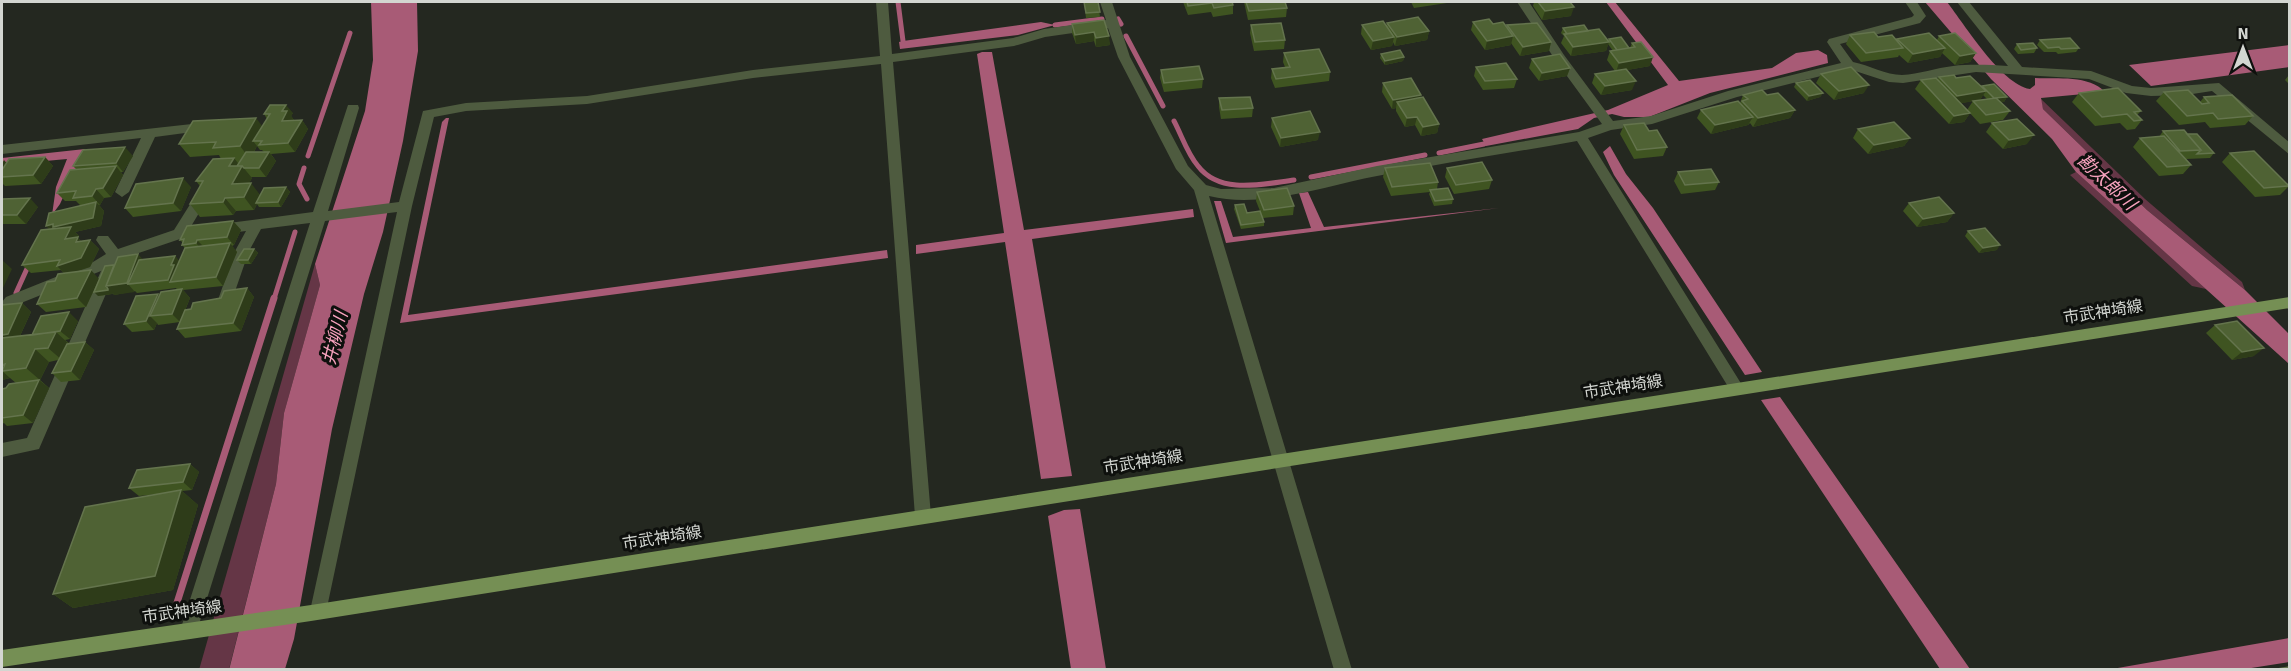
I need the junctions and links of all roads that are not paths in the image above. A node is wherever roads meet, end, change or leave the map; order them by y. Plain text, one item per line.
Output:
1 (882, 2) edge
2 (1106, 2) edge
3 (1523, 2) edge
4 (1911, 2) edge
5 (1963, 2) edge
6 (1114, 23) junction
7 (886, 59) junction
8 (1849, 65) junction
9 (2013, 71) junction
10 (353, 108) dead end
11 (1604, 118) junction
12 (227, 124) edge
13 (151, 132) junction
14 (1580, 136) junction
15 (2, 150) edge
16 (2289, 151) edge
17 (210, 183) edge
18 (1202, 189) junction
19 (122, 192) dead end
20 (405, 206) junction
21 (317, 218) junction
22 (256, 226) junction
23 (179, 234) junction
24 (103, 240) dead end
25 (115, 255) junction
26 (225, 300) edge
27 (2285, 303) edge
28 (2, 311) edge
29 (1737, 389) junction
30 (2, 450) edge
31 (1280, 460) junction
32 (923, 516) junction
33 (315, 612) junction
34 (195, 630) junction
35 (2, 659) edge
36 (1343, 669) edge

1 - 7 street
2 - 6 street
3 - 11 street
4 - 8 street
5 - 9 street
6 - 7 street
6 - 18 street
7 - 20 street
7 - 32 street
8 - 9 street
8 - 11 street
9 - 16 street
10 - 21 street
11 - 14 street
12 - 13 street
13 - 15 street
13 - 19 street
14 - 18 street
14 - 29 street
17 - 23 street
18 - 31 street
20 - 21 street
20 - 33 street
21 - 22 street
21 - 34 street
22 - 23 street
22 - 26 street
23 - 25 street
24 - 25 street
25 - 28 street
25 - 30 street
27 - 29 main road, 市武神埼線
29 - 31 main road, 市武神埼線
31 - 32 main road, 市武神埼線
31 - 36 street
32 - 33 main road, 市武神埼線
33 - 34 main road, 市武神埼線
34 - 35 main road, 市武神埼線

